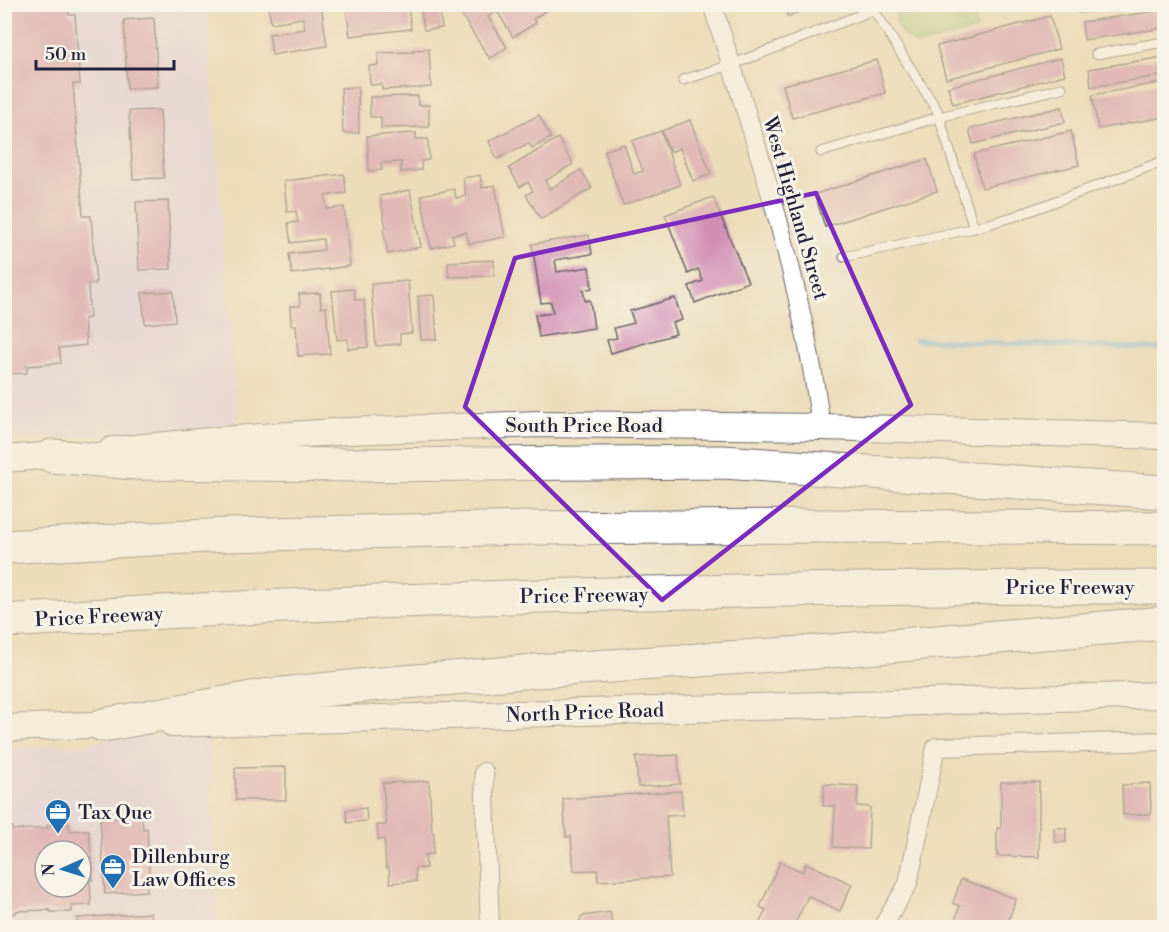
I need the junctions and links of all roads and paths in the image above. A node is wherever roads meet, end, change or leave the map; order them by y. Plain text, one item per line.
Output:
1 (712, 4) edge
2 (874, 6) edge
3 (1164, 42) edge
4 (1096, 54) dead end
5 (731, 65) junction
6 (684, 80) dead end
7 (1062, 88) dead end
8 (939, 117) junction
9 (821, 152) dead end
10 (1164, 161) edge
11 (974, 228) junction
12 (844, 257) dead end
13 (821, 427) junction
14 (1164, 436) edge
15 (52, 456) junction
16 (4, 459) edge
17 (1164, 492) edge
18 (1164, 528) edge
19 (4, 547) edge
20 (1164, 587) edge
21 (4, 621) edge
22 (1164, 623) edge
23 (1164, 695) edge
24 (103, 725) junction
25 (4, 728) edge
26 (1164, 741) edge
27 (484, 772) dead end
28 (490, 927) edge
29 (882, 927) edge

1 - 5 street, West Highland Street
2 - 5 lane
2 - 8 lane
3 - 4 lane
5 - 6 lane
5 - 13 street, West Highland Street
7 - 8 lane
8 - 9 lane
8 - 11 lane
10 - 11 lane
11 - 12 lane
13 - 14 main road, South Price Road
13 - 15 main road, South Price Road
15 - 16 main road, South Price Road
15 - 17 highway
18 - 19 highway
20 - 21 highway, Price Freeway
22 - 24 highway
23 - 24 main road, North Price Road
24 - 25 main road, North Price Road
26 - 29 street
27 - 28 street

